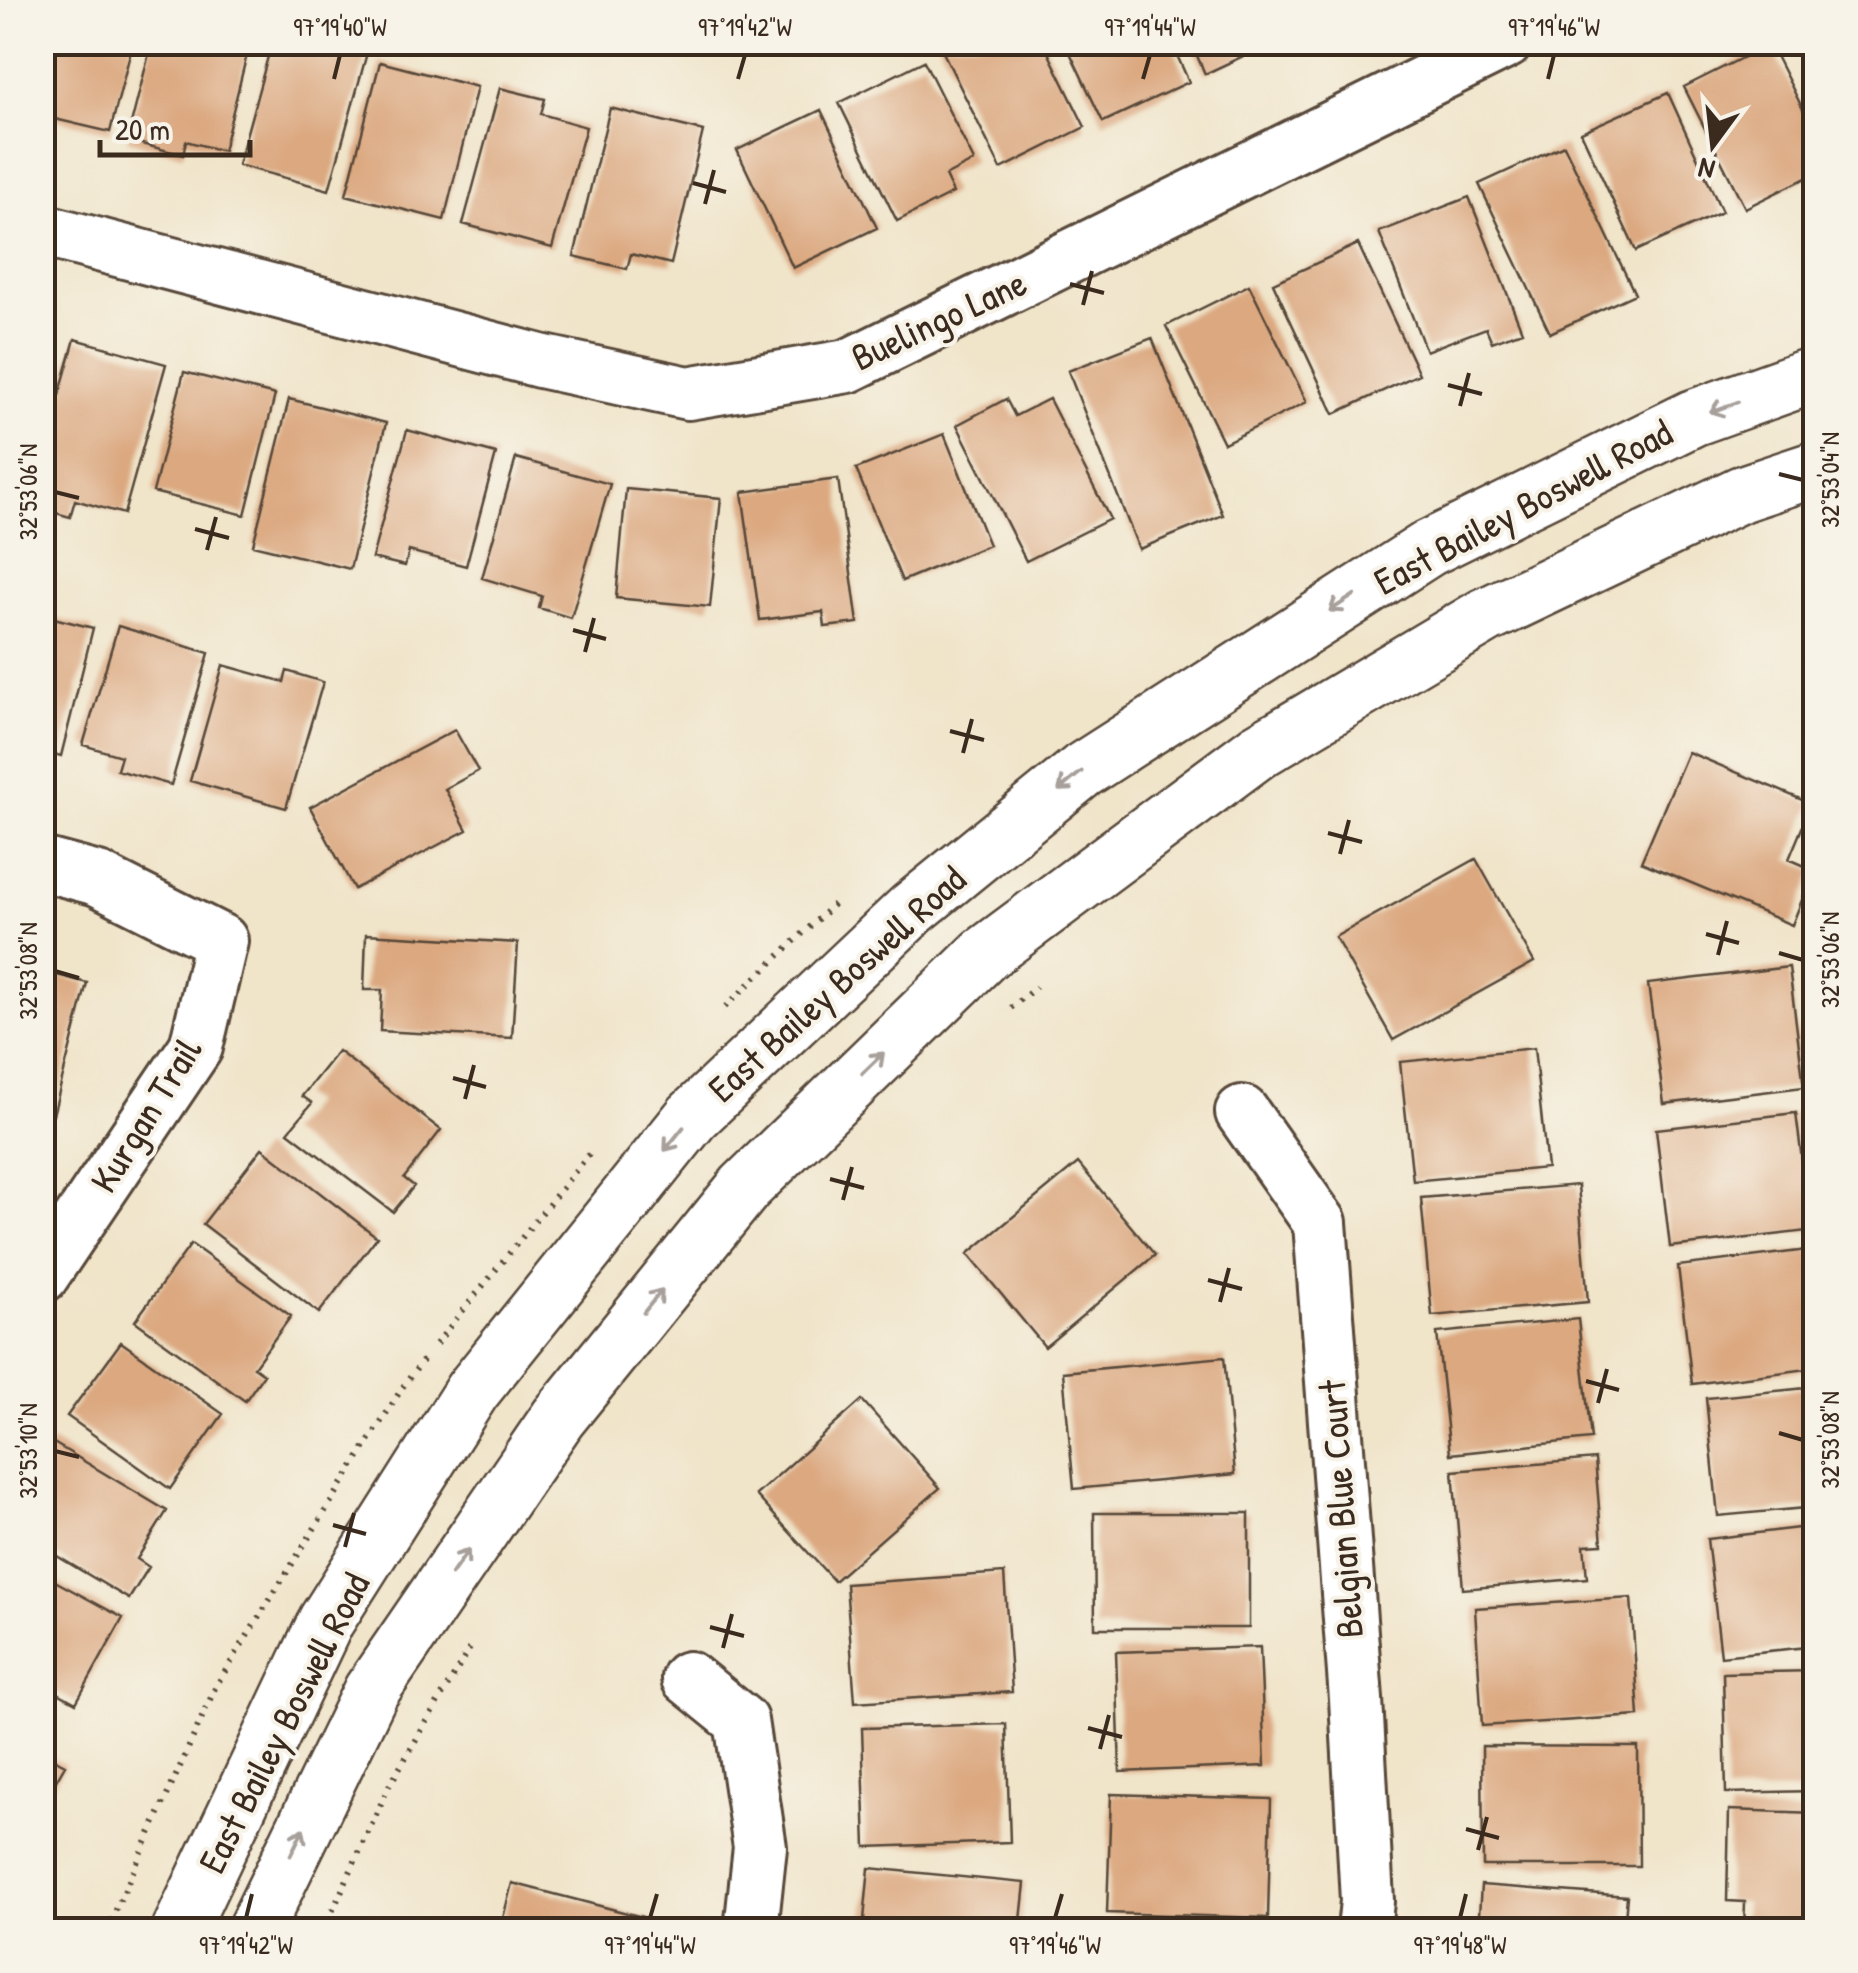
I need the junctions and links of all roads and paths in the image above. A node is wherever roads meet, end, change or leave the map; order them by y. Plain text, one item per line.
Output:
1 (1506, 42) edge
2 (42, 230) edge
3 (1816, 374) edge
4 (1816, 468) edge
5 (42, 864) edge
6 (1046, 979) dead end
7 (1002, 1015) dead end
8 (1242, 1112) dead end
9 (42, 1276) edge
10 (479, 1634) dead end
11 (688, 1678) dead end
12 (180, 1930) edge
13 (256, 1930) edge
14 (324, 1930) edge
15 (751, 1930) edge
16 (1364, 1930) edge

1 - 2 street, Buelingo Lane
3 -> 12 street, East Bailey Boswell Road
13 -> 4 street, East Bailey Boswell Road
5 - 9 street, Kurgan Trail
6 - 7 path
8 - 16 street, Belgian Blue Court
10 - 14 path
11 - 15 street

